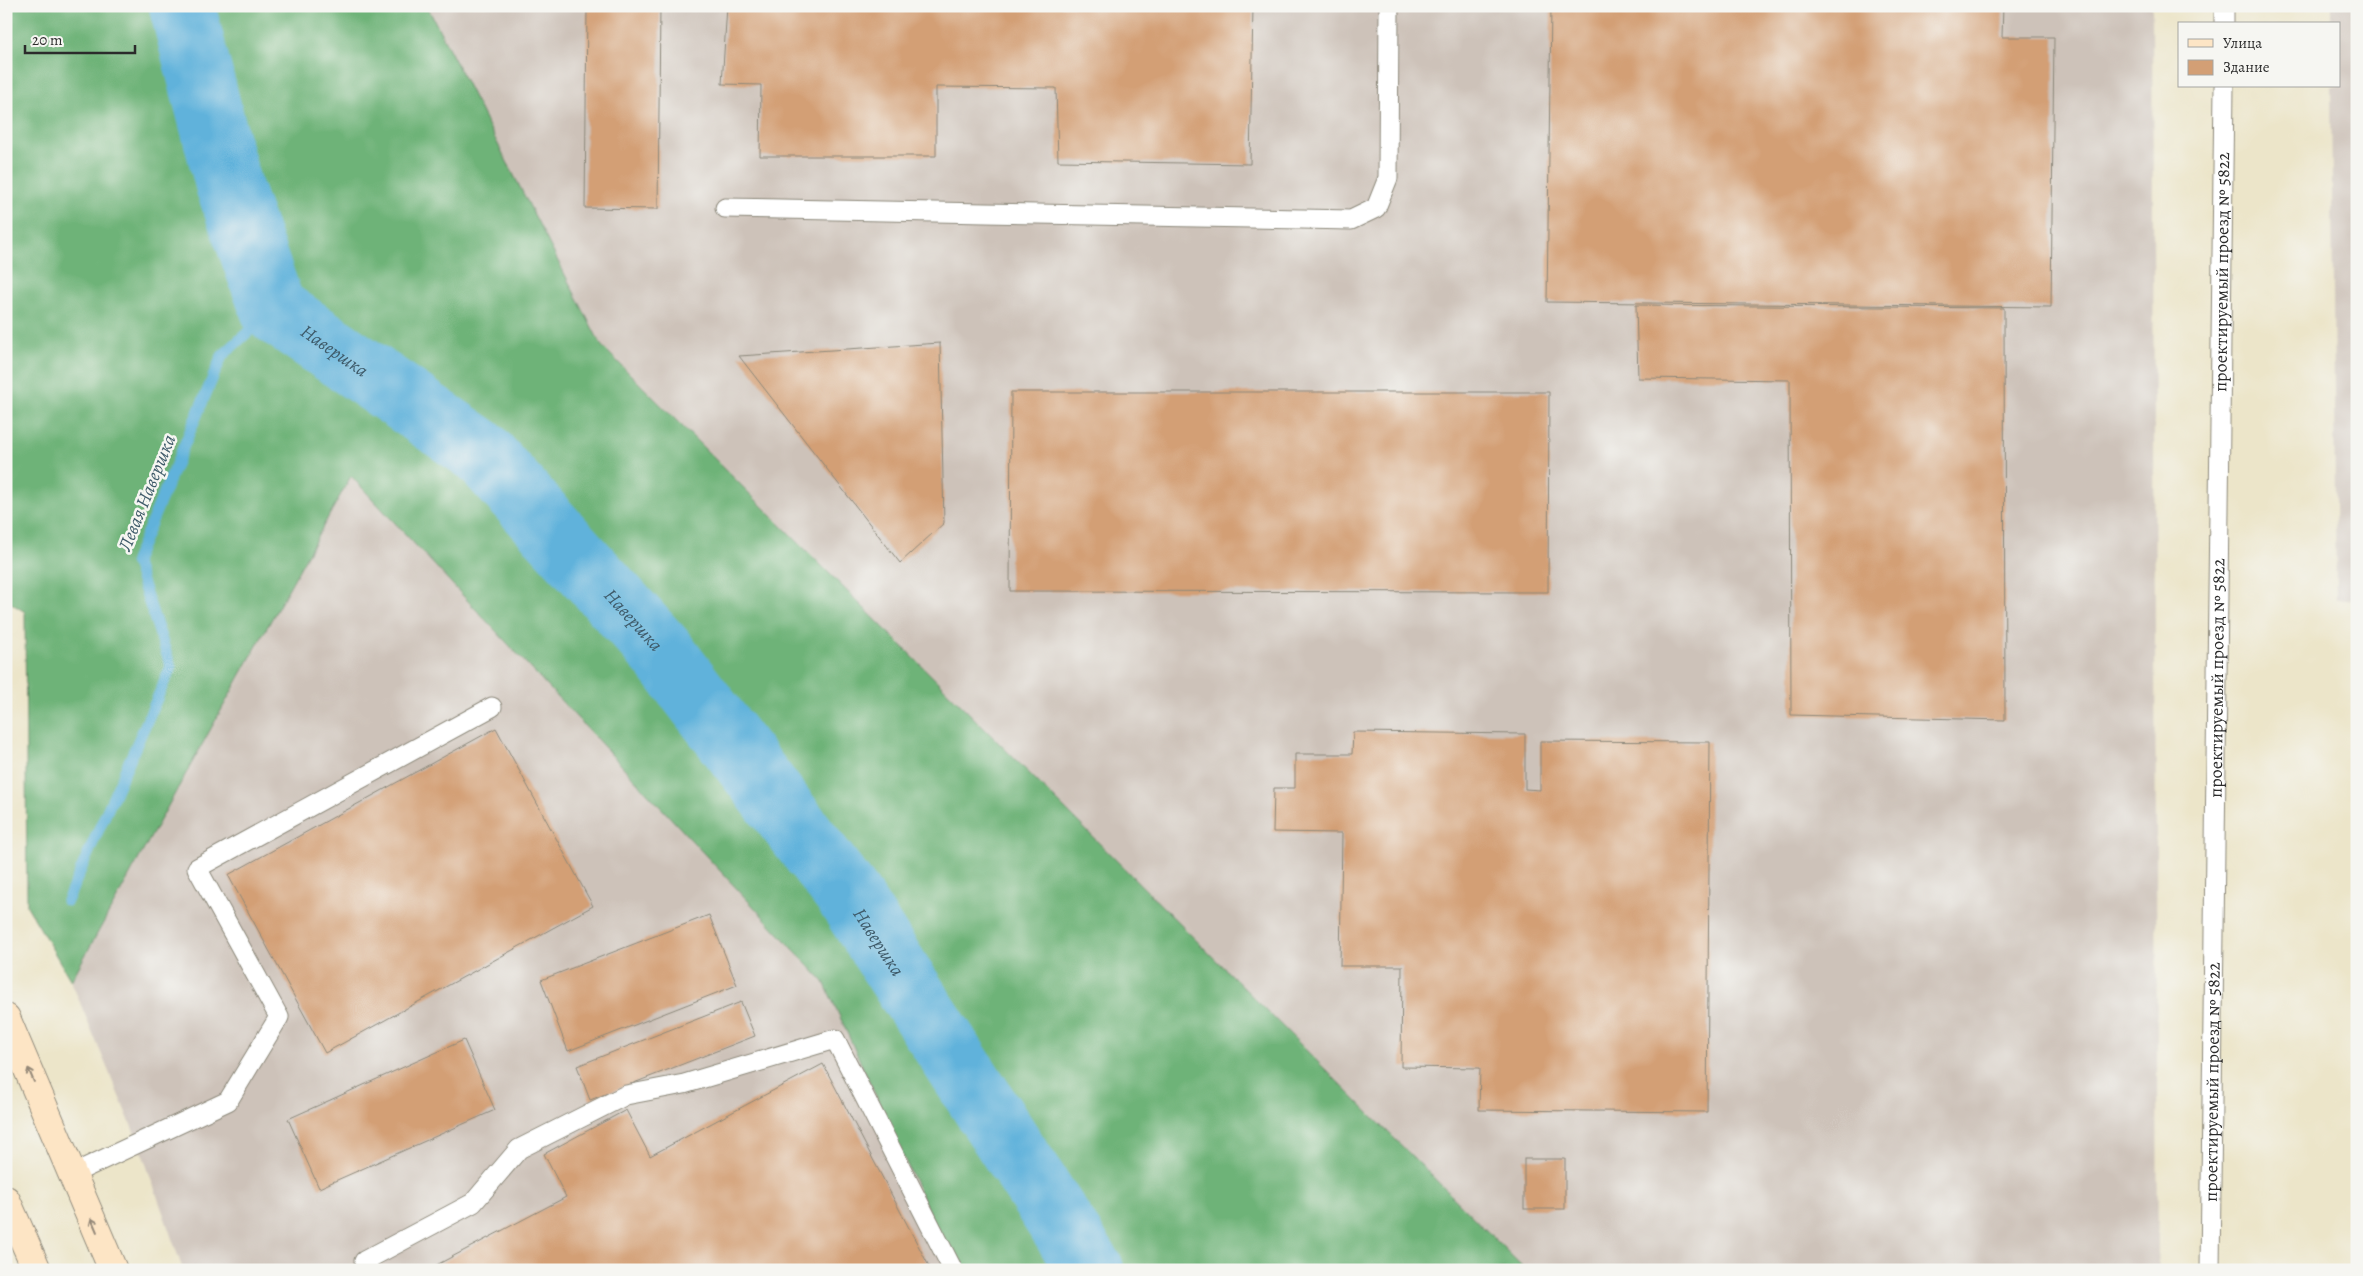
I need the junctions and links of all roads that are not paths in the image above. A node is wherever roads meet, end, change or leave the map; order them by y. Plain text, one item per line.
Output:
1 (1389, 6) edge
2 (2224, 6) edge
3 (2224, 22) edge
4 (2224, 88) edge
5 (725, 208) dead end
6 (492, 707) dead end
7 (6, 1018) edge
8 (72, 1174) junction
9 (6, 1200) edge
10 (37, 1270) edge
11 (113, 1270) edge
12 (369, 1270) edge
13 (954, 1270) edge
14 (2210, 1270) edge

1 - 5 lane
2 - 3 lane
4 - 14 lane, проектируемый проезд № 5822
6 - 8 lane
8 -> 7 main road
11 -> 8 main road
9 - 10 main road
12 - 13 lane

